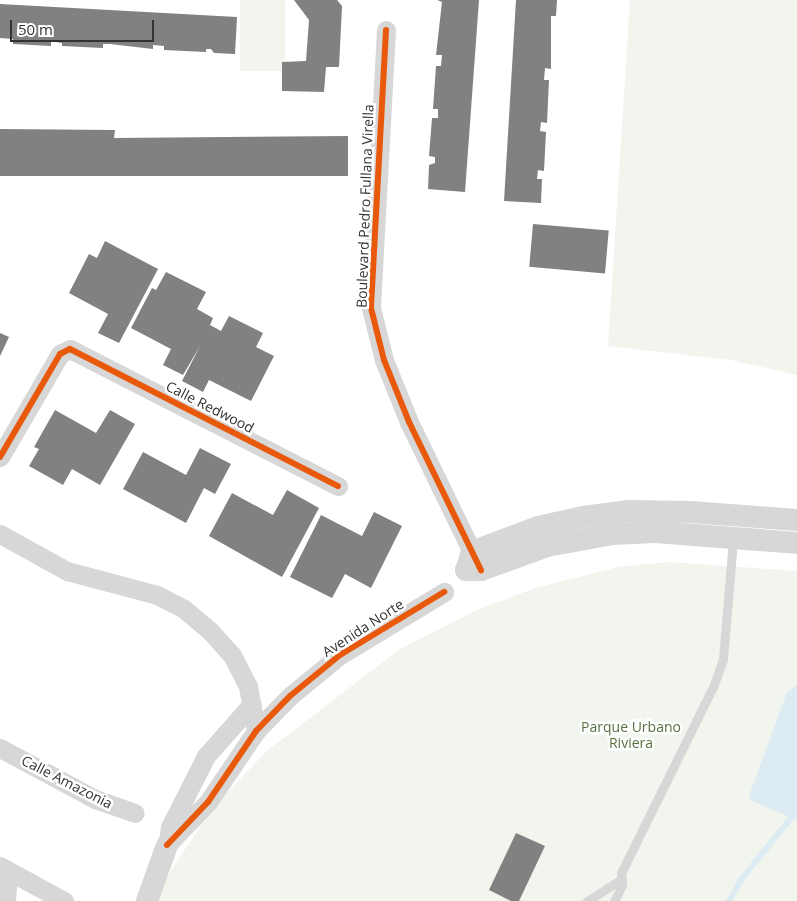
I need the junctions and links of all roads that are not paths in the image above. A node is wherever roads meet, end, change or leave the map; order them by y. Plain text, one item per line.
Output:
1 (386, 30) dead end
2 (1, 451) edge
3 (338, 486) dead end
4 (797, 520) edge
5 (734, 526) junction
6 (0, 534) edge
7 (797, 543) edge
8 (473, 564) joint
9 (444, 592) dead end
10 (252, 704) junction
11 (256, 731) junction
12 (0, 748) edge
13 (135, 813) dead end
14 (167, 845) junction
15 (4, 868) edge
16 (622, 879) junction
17 (6, 901) edge
18 (64, 901) edge
19 (147, 901) edge
20 (587, 901) edge
21 (614, 901) edge

1 - 8 street, Boulevard Pedro Fullana Virella
2 - 3 street, Calle Redwood
4 - 5 street
5 - 7 street
5 - 8 street
5 - 16 lane
6 - 10 street
9 - 11 street, Avenida Norte
10 - 11 street
10 - 14 street
11 - 14 street, Avenida Norte
12 - 13 street, Calle Amazonia
14 - 19 street
15 - 17 street
15 - 18 street
16 - 20 lane
16 - 21 lane

